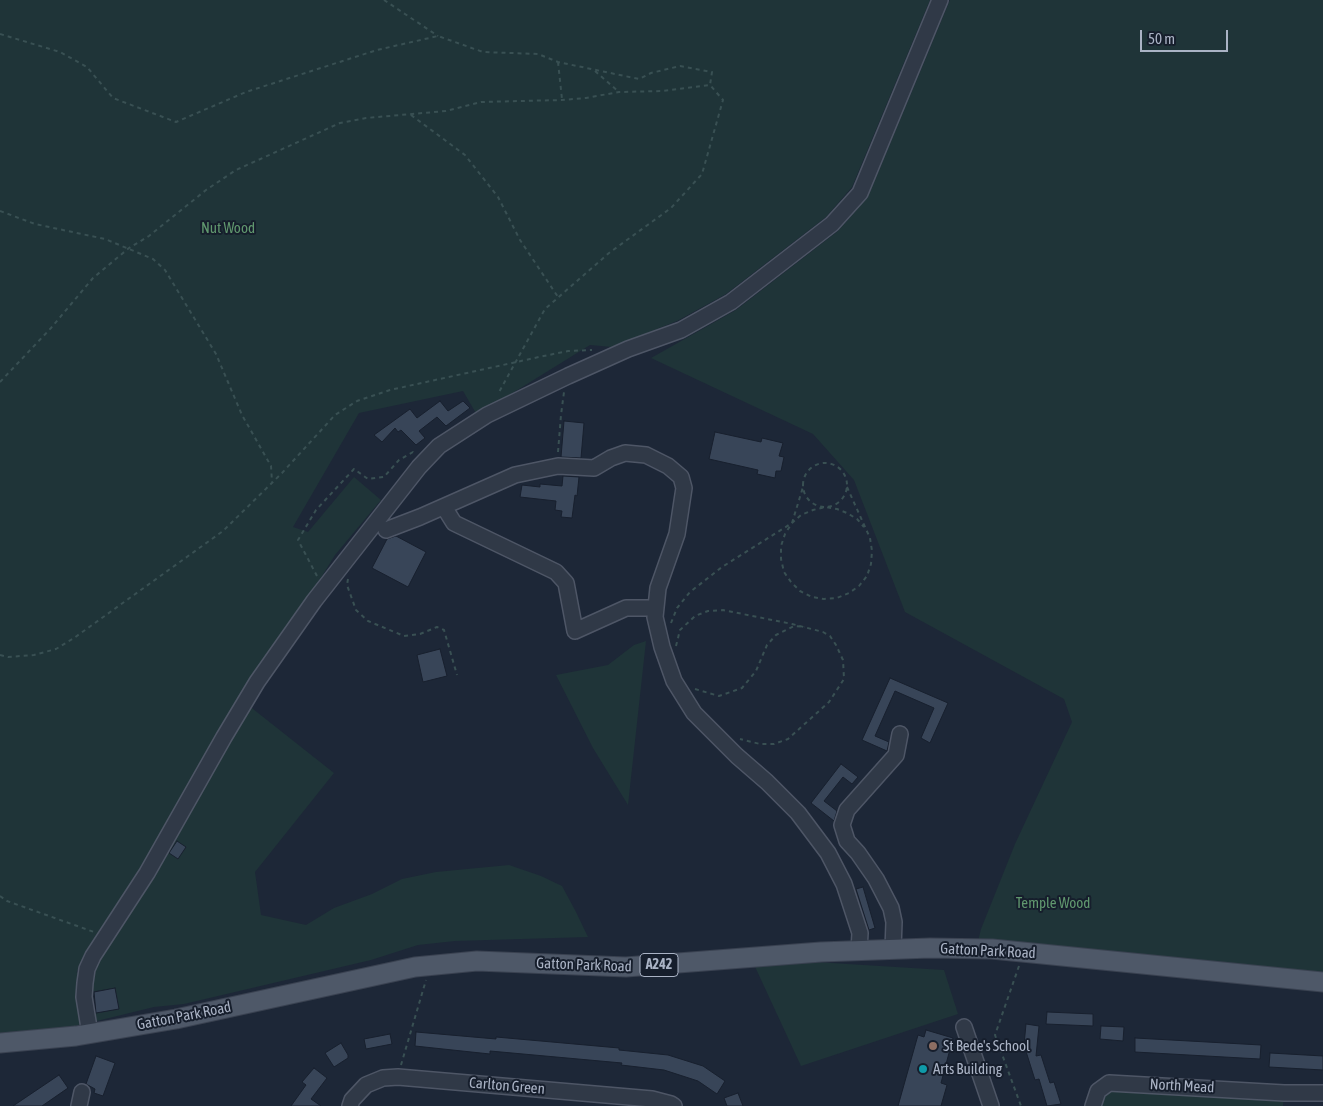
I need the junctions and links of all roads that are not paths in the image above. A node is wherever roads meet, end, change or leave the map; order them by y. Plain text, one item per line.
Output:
1 (940, 0) edge
2 (444, 507) junction
3 (386, 530) dead end
4 (656, 608) junction
5 (900, 734) dead end
6 (893, 949) junction
7 (859, 951) junction
8 (1323, 982) edge
9 (964, 1027) dead end
10 (90, 1034) junction
11 (0, 1042) edge
12 (1323, 1093) edge
13 (1284, 1099) edge
14 (350, 1106) edge
15 (674, 1106) edge
16 (991, 1106) edge
17 (1093, 1106) edge

1 - 10 street
2 - 3 street
2 - 4 street
2 - 4 street
4 - 7 street
5 - 6 street
6 - 7 main road, Gatton Park Road / A242
6 - 8 main road, Gatton Park Road / A242
7 - 10 main road, Gatton Park Road / A242
9 - 16 street
10 - 11 main road, Gatton Park Road / A242
12 - 13 street, North Mead
13 - 17 street, North Mead
14 - 15 street, Carlton Green

